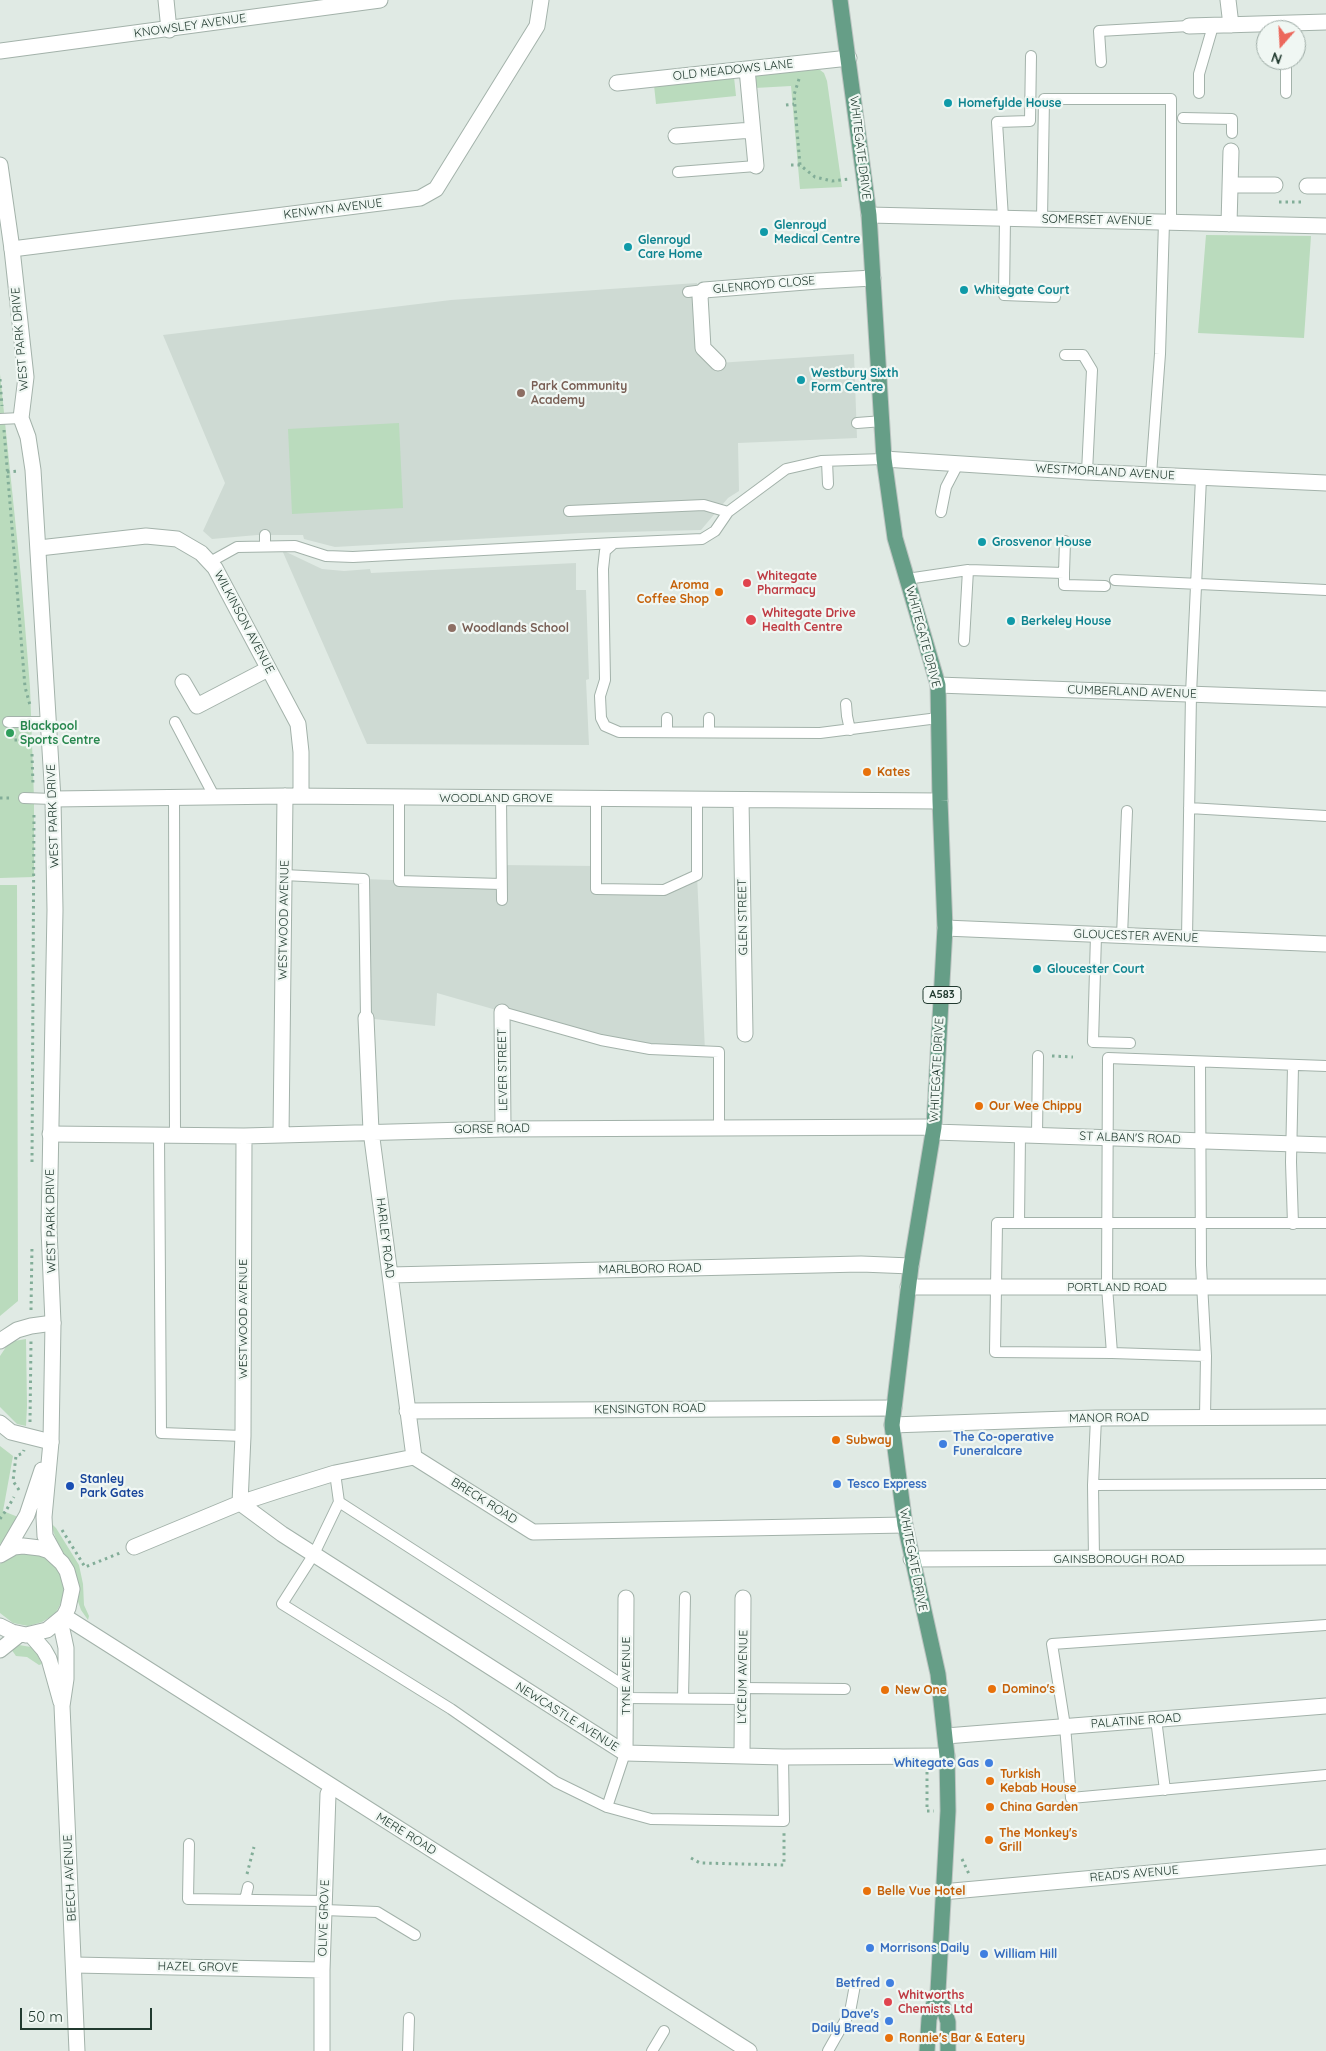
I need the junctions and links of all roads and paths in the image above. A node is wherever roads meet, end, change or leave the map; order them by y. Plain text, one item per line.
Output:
1 (166, 0) edge
2 (542, 0) edge
3 (840, 0) edge
4 (1228, 0) edge
5 (370, 1) edge
6 (1326, 22) edge
7 (1306, 24) edge
8 (1231, 25) junction
9 (1190, 26) joint
10 (1213, 26) junction
11 (1256, 26) edge
12 (169, 30) junction
13 (0, 51) edge
14 (1031, 56) dead end
15 (849, 58) junction
16 (805, 62) junction
17 (1101, 62) dead end
18 (746, 69) junction
19 (1286, 70) edge
20 (616, 83) dead end
21 (1199, 93) dead end
22 (1286, 93) dead end
23 (794, 104) junction
24 (786, 105) dead end
25 (1183, 118) dead end
26 (752, 130) junction
27 (1232, 133) dead end
28 (676, 136) dead end
29 (1231, 152) dead end
30 (0, 164) edge
31 (791, 165) dead end
32 (800, 165) junction
33 (756, 166) joint
34 (678, 172) dead end
35 (864, 178) junction
36 (1230, 185) junction
37 (1275, 185) dead end
38 (1307, 186) dead end
39 (1326, 186) edge
40 (869, 215) junction
41 (1004, 218) junction
42 (1042, 219) junction
43 (1167, 222) junction
44 (1229, 224) junction
45 (1326, 226) edge
46 (12, 249) junction
47 (874, 278) junction
48 (704, 290) junction
49 (688, 292) dead end
50 (1055, 297) dead end
51 (1065, 355) dead end
52 (718, 363) dead end
53 (0, 379) edge
54 (2, 407) dead end
55 (21, 418) junction
56 (0, 419) edge
57 (883, 421) junction
58 (857, 423) dead end
59 (4, 430) dead end
60 (884, 459) junction
61 (827, 461) junction
62 (958, 464) junction
63 (22, 471) dead end
64 (7, 472) junction
65 (1087, 472) junction
66 (1151, 475) junction
67 (1202, 478) junction
68 (1326, 483) edge
69 (828, 484) dead end
70 (569, 511) dead end
71 (941, 512) dead end
72 (727, 519) junction
73 (1065, 541) dead end
74 (614, 543) junction
75 (39, 548) junction
76 (210, 562) junction
77 (968, 570) junction
78 (1064, 573) junction
79 (907, 579) junction
80 (1115, 580) dead end
81 (1196, 584) junction
82 (1105, 586) dead end
83 (1326, 590) edge
84 (964, 640) dead end
85 (268, 669) junction
86 (183, 682) dead end
87 (938, 685) junction
88 (1191, 694) junction
89 (1326, 699) edge
90 (846, 704) dead end
91 (667, 718) dead end
92 (709, 718) dead end
93 (938, 718) junction
94 (8, 722) dead end
95 (31, 722) junction
96 (49, 722) junction
97 (175, 722) dead end
98 (850, 730) junction
99 (667, 732) junction
100 (709, 732) junction
101 (21, 740) dead end
102 (32, 740) junction
103 (174, 796) junction
104 (214, 796) junction
105 (285, 796) junction
106 (301, 796) junction
107 (399, 797) junction
108 (29, 798) junction
109 (501, 798) junction
110 (596, 798) junction
111 (53, 799) junction
112 (697, 800) junction
113 (741, 800) junction
114 (940, 801) junction
115 (1189, 808) junction
116 (1127, 811) dead end
117 (1326, 816) edge
118 (284, 875) junction
119 (501, 884) junction
120 (502, 900) dead end
121 (945, 928) junction
122 (1096, 935) junction
123 (1122, 936) junction
124 (1187, 938) junction
125 (1326, 944) edge
126 (502, 1012) joint
127 (366, 1018) joint
128 (745, 1034) dead end
129 (1130, 1043) dead end
130 (1038, 1056) joint
131 (1074, 1057) dead end
132 (1200, 1062) junction
133 (1293, 1066) junction
134 (1326, 1066) edge
135 (719, 1128) junction
136 (504, 1129) junction
137 (934, 1129) junction
138 (371, 1131) junction
139 (50, 1134) junction
140 (281, 1134) junction
141 (1020, 1134) junction
142 (159, 1135) junction
143 (175, 1135) junction
144 (1037, 1135) junction
145 (244, 1136) junction
146 (1106, 1138) junction
147 (1199, 1141) junction
148 (1291, 1144) junction
149 (1326, 1144) edge
150 (32, 1172) dead end
151 (1107, 1222) junction
152 (1019, 1223) junction
153 (1326, 1223) edge
154 (1200, 1224) junction
155 (1292, 1224) junction
156 (32, 1240) dead end
157 (911, 1266) junction
158 (390, 1275) junction
159 (1202, 1286) junction
160 (908, 1287) junction
161 (997, 1287) junction
162 (1107, 1287) junction
163 (1326, 1287) edge
164 (53, 1323) junction
165 (31, 1326) junction
166 (0, 1341) edge
167 (1112, 1353) junction
168 (1206, 1356) junction
169 (894, 1408) junction
170 (407, 1411) junction
171 (1205, 1417) junction
172 (1326, 1417) edge
173 (1096, 1418) junction
174 (0, 1423) edge
175 (892, 1424) junction
176 (243, 1436) junction
177 (28, 1437) junction
178 (51, 1442) junction
179 (414, 1457) junction
180 (335, 1473) junction
181 (1326, 1484) edge
182 (1093, 1485) junction
183 (340, 1502) junction
184 (240, 1503) junction
185 (7, 1509) dead end
186 (905, 1524) junction
187 (60, 1527) dead end
188 (134, 1546) joint
189 (3, 1553) edge
190 (314, 1554) junction
191 (56, 1556) junction
192 (1326, 1557) edge
193 (911, 1559) junction
194 (1094, 1559) junction
195 (685, 1597) dead end
196 (626, 1598) dead end
197 (743, 1598) dead end
198 (62, 1618) junction
199 (1326, 1625) edge
200 (0, 1626) edge
201 (25, 1635) junction
202 (0, 1650) edge
203 (845, 1690) dead end
204 (626, 1693) junction
205 (742, 1694) junction
206 (683, 1698) junction
207 (62, 1706) junction
208 (1326, 1706) edge
209 (1156, 1719) junction
210 (1065, 1726) junction
211 (946, 1736) junction
212 (624, 1753) junction
213 (742, 1756) junction
214 (947, 1756) junction
215 (783, 1757) junction
216 (1326, 1775) edge
217 (332, 1786) junction
218 (1165, 1790) junction
219 (607, 1807) junction
220 (784, 1822) junction
221 (189, 1844) dead end
222 (254, 1847) dead end
223 (1326, 1857) edge
224 (691, 1858) dead end
225 (248, 1887) joint
226 (942, 1892) junction
227 (245, 1900) junction
228 (324, 1906) junction
229 (415, 1935) dead end
230 (74, 1965) junction
231 (322, 1970) junction
232 (855, 1985) dead end
233 (938, 1991) junction
234 (409, 2018) dead end
235 (664, 2031) dead end
236 (77, 2051) edge
237 (322, 2051) edge
238 (408, 2051) edge
239 (652, 2051) edge
240 (749, 2051) edge
241 (828, 2051) edge
242 (927, 2051) edge
243 (948, 2051) edge

1 - 12 street
2 - 46 street, KENWYN AVENUE
3 - 15 main road, WHITEGATE DRIVE / A583
4 - 8 street
5 - 12 street, KNOWSLEY AVENUE
6 - 7 street
8 - 10 street
8 - 11 street
9 - 10 street
9 - 17 lane
10 - 21 lane
12 - 13 street, KNOWSLEY AVENUE
14 - 41 lane
15 - 16 street, OLD MEADOWS LANE
15 - 35 main road, WHITEGATE DRIVE / A583
16 - 18 street, OLD MEADOWS LANE
16 - 23 path
18 - 20 street, OLD MEADOWS LANE
18 - 26 street
19 - 22 lane
23 - 24 path
23 - 32 path
25 - 27 lane
26 - 28 street
26 - 33 street
29 - 36 street
30 - 46 street, WEST PARK DRIVE
31 - 32 path
32 - 35 path
33 - 34 lane
35 - 40 main road, WHITEGATE DRIVE / A583
36 - 37 street
36 - 44 street
38 - 39 street
40 - 41 street, SOMERSET AVENUE
40 - 47 main road, WHITEGATE DRIVE / A583
41 - 42 street, SOMERSET AVENUE
41 - 50 lane
42 - 43 street, SOMERSET AVENUE
42 - 43 lane
43 - 44 street, SOMERSET AVENUE
43 - 66 lane
44 - 45 street, SOMERSET AVENUE
46 - 55 street, WEST PARK DRIVE
47 - 48 street, GLENROYD CLOSE
47 - 57 main road, WHITEGATE DRIVE / A583
48 - 49 lane
48 - 52 street, GLENROYD CLOSE
51 - 65 lane
53 - 54 path
55 - 56 lane
55 - 75 street, WEST PARK DRIVE
57 - 58 lane
57 - 60 main road, WHITEGATE DRIVE / A583
59 - 64 path
60 - 61 lane
60 - 62 street, WESTMORLAND AVENUE
60 - 79 main road, WHITEGATE DRIVE / A583
61 - 69 lane
61 - 72 lane
62 - 65 street, WESTMORLAND AVENUE
62 - 71 lane
63 - 64 path
64 - 95 path
65 - 66 street, WESTMORLAND AVENUE
66 - 67 street, WESTMORLAND AVENUE
67 - 68 street, WESTMORLAND AVENUE
67 - 81 lane
70 - 72 lane
72 - 74 lane
73 - 78 lane
74 - 76 lane
74 - 99 lane
75 - 76 street, WILKINSON AVENUE
75 - 96 street, WEST PARK DRIVE
76 - 85 street, WILKINSON AVENUE
77 - 78 lane
77 - 79 lane
77 - 84 lane
78 - 82 lane
79 - 87 main road, WHITEGATE DRIVE / A583
80 - 81 lane
81 - 83 lane
81 - 88 lane
85 - 86 street
85 - 106 street, WILKINSON AVENUE
87 - 88 street, CUMBERLAND AVENUE
87 - 93 main road, WHITEGATE DRIVE / A583
88 - 89 street, CUMBERLAND AVENUE
88 - 115 lane
90 - 98 lane
91 - 99 lane
92 - 100 lane
93 - 98 lane
93 - 114 main road, WHITEGATE DRIVE / A583
94 - 95 lane
95 - 96 lane
95 - 102 path
96 - 111 street, WEST PARK DRIVE
97 - 104 lane
98 - 100 lane
99 - 100 lane
101 - 102 path
102 - 108 path
103 - 104 street, WOODLAND GROVE
103 - 111 street, WOODLAND GROVE
103 - 143 lane
104 - 105 street, WOODLAND GROVE
105 - 106 street, WOODLAND GROVE
105 - 118 street, WESTWOOD AVENUE
106 - 107 street, WOODLAND GROVE
107 - 109 street, WOODLAND GROVE
107 - 119 lane
108 - 111 lane
108 - 150 path
109 - 110 street, WOODLAND GROVE
109 - 119 lane
110 - 112 street, WOODLAND GROVE
110 - 112 lane
111 - 139 street, WEST PARK DRIVE
112 - 113 street, WOODLAND GROVE
113 - 114 street, WOODLAND GROVE
113 - 128 street, GLEN STREET
114 - 121 main road, WHITEGATE DRIVE / A583
115 - 117 lane
115 - 124 lane
116 - 123 lane
118 - 127 lane
118 - 140 street, WESTWOOD AVENUE
119 - 120 lane
121 - 122 street, GLOUCESTER AVENUE
121 - 137 main road, WHITEGATE DRIVE / A583
122 - 123 street, GLOUCESTER AVENUE
122 - 129 lane
123 - 124 street, GLOUCESTER AVENUE
124 - 125 street, GLOUCESTER AVENUE
126 - 135 lane
126 - 136 street, LEVER STREET
127 - 138 street, HARLEY ROAD
130 - 131 path
130 - 144 lane
132 - 133 lane
132 - 146 lane
132 - 147 lane
133 - 134 lane
133 - 148 lane
135 - 136 street, GORSE ROAD
135 - 137 street, GORSE ROAD
136 - 138 street, GORSE ROAD
137 - 141 street, ST ALBAN'S ROAD
137 - 157 main road, WHITEGATE DRIVE / A583
138 - 140 street, GORSE ROAD
138 - 158 street, HARLEY ROAD
139 - 142 street, GORSE ROAD
139 - 164 street, WEST PARK DRIVE
140 - 145 street, GORSE ROAD
141 - 144 street, ST ALBAN'S ROAD
141 - 152 lane
142 - 143 street, GORSE ROAD
142 - 176 lane
143 - 145 street, GORSE ROAD
144 - 146 street, ST ALBAN'S ROAD
145 - 176 street, WESTWOOD AVENUE
146 - 147 street, ST ALBAN'S ROAD
146 - 151 lane
147 - 148 street, ST ALBAN'S ROAD
147 - 154 lane
148 - 149 street, ST ALBAN'S ROAD
148 - 155 lane
151 - 152 lane
151 - 154 lane
151 - 162 lane
152 - 161 lane
153 - 155 lane
154 - 155 lane
154 - 159 lane
156 - 165 path
157 - 158 street, MARLBORO ROAD
157 - 160 main road, WHITEGATE DRIVE / A583
158 - 170 street, HARLEY ROAD
159 - 162 street, PORTLAND ROAD
159 - 163 street, PORTLAND ROAD
159 - 168 lane
160 - 161 street, PORTLAND ROAD
160 - 169 main road, WHITEGATE DRIVE / A583
161 - 162 street, PORTLAND ROAD
161 - 167 lane
162 - 167 lane
164 - 165 street
164 - 178 street, WEST PARK DRIVE
165 - 166 street
165 - 177 path
167 - 168 lane
168 - 171 lane
169 - 170 street, KENSINGTON ROAD
169 - 175 main road, WHITEGATE DRIVE / A583
170 - 179 street, HARLEY ROAD
171 - 172 street, MANOR ROAD
171 - 173 street, MANOR ROAD
173 - 175 street, MANOR ROAD
173 - 182 lane
174 - 177 street
175 - 186 main road, WHITEGATE DRIVE / A583
176 - 184 street, WESTWOOD AVENUE
177 - 178 street
177 - 185 path
178 - 189 street, WEST PARK DRIVE
178 - 191 street, WEST PARK DRIVE
179 - 180 street
179 - 186 street, BRECK ROAD
180 - 183 lane
180 - 184 street
181 - 182 lane
182 - 194 lane
183 - 190 lane
183 - 204 lane
184 - 188 street
184 - 190 street, NEWCASTLE AVENUE
186 - 193 main road, WHITEGATE DRIVE / A583
187 - 188 path
189 - 191 street
190 - 212 street, NEWCASTLE AVENUE
190 - 219 lane
191 - 198 street, WEST PARK DRIVE
192 - 194 street, GAINSBOROUGH ROAD
193 - 194 street, GAINSBOROUGH ROAD
193 - 211 main road, WHITEGATE DRIVE / A583
195 - 206 lane
196 - 204 street, TYNE AVENUE
197 - 205 street, LYCEUM AVENUE
198 - 201 street
198 - 207 street, BEECH AVENUE
198 - 217 street, MERE ROAD
199 - 210 lane
200 - 201 street
201 - 202 street
201 - 207 street, BEECH AVENUE
203 - 205 lane
204 - 206 lane
204 - 212 street, TYNE AVENUE
205 - 206 lane
205 - 213 street, LYCEUM AVENUE
207 - 230 street, BEECH AVENUE
208 - 209 street, PALATINE ROAD
209 - 210 street, PALATINE ROAD
209 - 218 lane
210 - 211 street, PALATINE ROAD
210 - 218 lane
211 - 214 main road, WHITEGATE DRIVE / A583
212 - 213 street, NEWCASTLE AVENUE
212 - 219 lane
213 - 215 street, NEWCASTLE AVENUE
214 - 215 street, NEWCASTLE AVENUE
214 - 226 main road, WHITEGATE DRIVE / A583
215 - 220 lane
216 - 218 lane
217 - 228 street, OLIVE GROVE
217 - 240 street, MERE ROAD
219 - 220 lane
220 - 224 path
221 - 227 lane
222 - 225 path
223 - 226 street, READ'S AVENUE
225 - 227 lane
226 - 233 main road, WHITEGATE DRIVE / A583
227 - 228 lane
228 - 229 lane
228 - 231 street, OLIVE GROVE
230 - 231 street, HAZEL GROVE
230 - 236 street, BEECH AVENUE
231 - 237 street, OLIVE GROVE
232 - 241 lane
233 - 242 main road, WHITEGATE DRIVE / A583
233 - 243 main road, WHITEGATE DRIVE / A583
234 - 238 lane
235 - 239 lane

